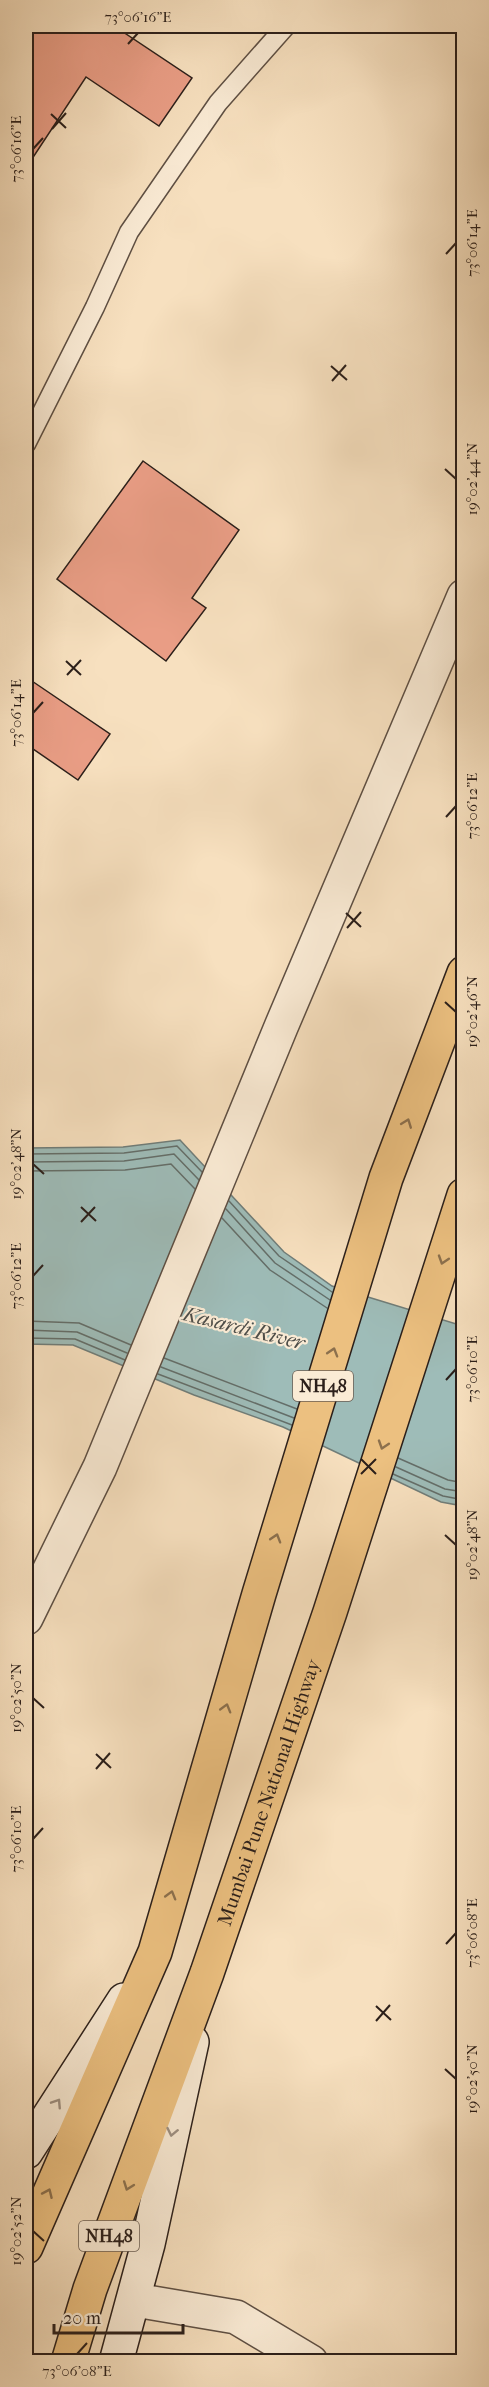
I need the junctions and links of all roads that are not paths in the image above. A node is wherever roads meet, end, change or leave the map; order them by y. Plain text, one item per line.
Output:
1 (286, 26) edge
2 (26, 444) edge
3 (464, 596) edge
4 (464, 973) edge
5 (462, 1200) edge
6 (26, 1618) edge
7 (155, 1952) junction
8 (207, 1973) junction
9 (26, 2152) edge
10 (26, 2247) edge
11 (135, 2300) junction
12 (68, 2361) edge
13 (116, 2361) edge
14 (311, 2361) edge

1 - 2 lane
3 - 6 street
7 -> 4 highway, NH48
5 -> 8 highway, Mumbai Pune National Highway / NH48
9 -> 7 street
10 -> 7 highway, NH48
8 -> 11 street
8 -> 12 highway, NH48
11 - 13 street
11 - 14 street

